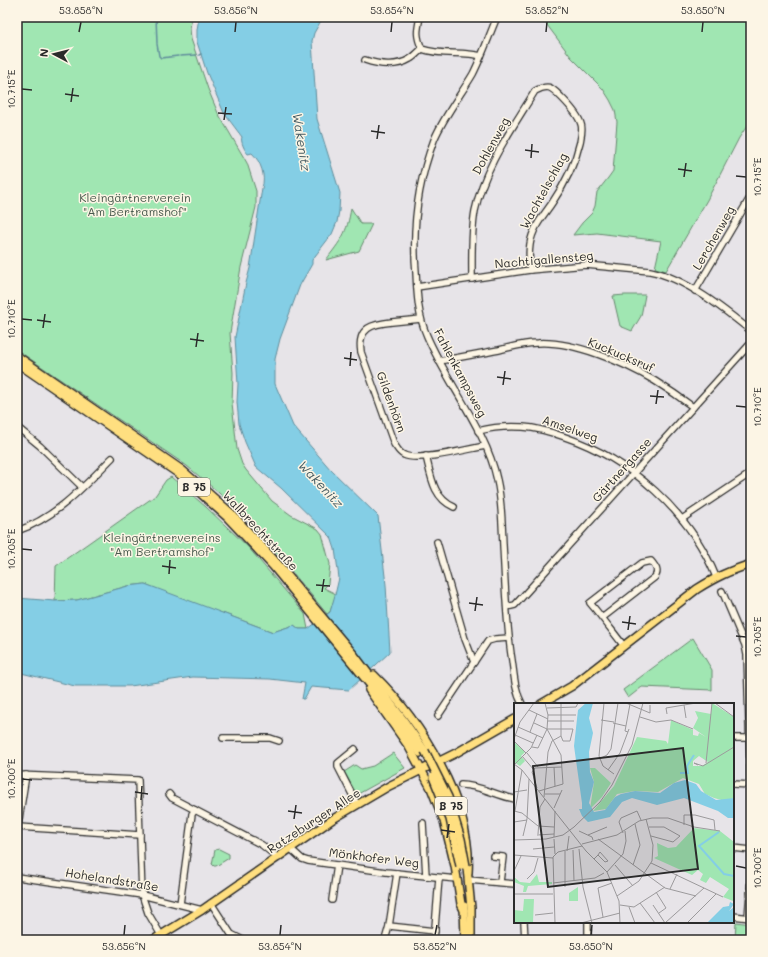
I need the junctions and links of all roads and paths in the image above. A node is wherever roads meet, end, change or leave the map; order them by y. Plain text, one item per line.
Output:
1 (420, 17) edge
2 (498, 17) edge
3 (422, 49) junction
4 (481, 56) junction
5 (365, 60) dead end
6 (550, 87) joint
7 (751, 196) edge
8 (530, 270) junction
9 (472, 279) junction
10 (417, 287) junction
11 (695, 291) junction
12 (421, 319) junction
13 (751, 331) edge
14 (751, 343) edge
15 (17, 356) edge
16 (439, 361) junction
17 (17, 363) edge
18 (693, 407) junction
19 (17, 427) edge
20 (478, 431) junction
21 (485, 446) junction
22 (426, 456) junction
23 (112, 458) dead end
24 (751, 473) edge
25 (634, 474) junction
26 (82, 487) junction
27 (454, 507) dead end
28 (682, 519) junction
29 (17, 531) edge
30 (437, 542) dead end
31 (751, 564) edge
32 (716, 576) junction
33 (295, 589) junction
34 (722, 591) dead end
35 (506, 606) junction
36 (602, 618) junction
37 (509, 638) junction
38 (624, 646) junction
39 (352, 659) junction
40 (474, 662) junction
41 (522, 703) edge
42 (542, 703) edge
43 (438, 716) dead end
44 (514, 720) edge
45 (223, 738) dead end
46 (734, 738) edge
47 (750, 738) edge
48 (279, 741) dead end
49 (355, 748) dead end
50 (420, 754) junction
51 (438, 761) junction
52 (422, 769) junction
53 (17, 775) edge
54 (26, 775) junction
55 (734, 784) edge
56 (461, 785) dead end
57 (751, 785) edge
58 (169, 794) dead end
59 (751, 796) edge
60 (514, 800) edge
61 (357, 804) junction
62 (195, 810) junction
63 (423, 823) dead end
64 (17, 829) edge
65 (140, 835) junction
66 (734, 848) edge
67 (291, 849) junction
68 (751, 850) edge
69 (494, 856) dead end
70 (278, 858) junction
71 (338, 865) junction
72 (463, 866) junction
73 (397, 873) junction
74 (426, 876) junction
75 (468, 876) junction
76 (751, 876) edge
77 (17, 877) edge
78 (439, 878) junction
79 (457, 879) junction
80 (500, 882) junction
81 (514, 884) edge
82 (463, 890) junction
83 (142, 895) junction
84 (332, 900) dead end
85 (211, 903) junction
86 (180, 904) junction
87 (202, 910) junction
88 (464, 910) junction
89 (734, 916) edge
90 (750, 918) edge
91 (524, 923) edge
92 (588, 923) edge
93 (389, 926) junction
94 (435, 931) junction
95 (161, 935) junction
96 (153, 940) edge
97 (243, 940) edge
98 (385, 940) edge
99 (434, 940) edge
100 (465, 940) edge
101 (471, 940) edge
102 (525, 940) edge
103 (588, 940) edge

1 - 3 street
2 - 4 street, Fahlenkampsweg
3 - 4 street
3 - 5 street
4 - 10 street, Fahlenkampsweg
6 - 8 street, Wachtelschlag
6 - 9 street, Dohlenweg
7 - 11 street, Lerchenweg
8 - 9 street, Nachtigallensteg
8 - 11 street, Nachtigallensteg
9 - 10 street, Nachtigallensteg
10 - 12 street, Fahlenkampsweg
11 - 13 street, Nachtigallensteg
12 - 16 street, Fahlenkampsweg
12 - 22 street, Gildenhörn
14 - 18 street, Gärtnergasse
15 - 33 main road, Wallbrechtstraße / B 75
16 - 18 street, Kuckucksruf
16 - 20 street, Fahlenkampsweg
17 - 33 main road, Wallbrechtstraße / B 75
18 - 25 street, Gärtnergasse
19 - 26 street
20 - 21 street, Fahlenkampsweg
20 - 25 street, Amselweg
21 - 22 street, Gildenhörn
21 - 35 street, Fahlenkampsweg
22 - 27 street
23 - 26 street
24 - 28 street
25 - 28 street, Amselweg
25 - 35 street, Gärtnergasse
26 - 29 street
28 - 32 street, Amselweg
30 - 40 street
31 - 32 main road
32 - 38 main road
33 - 39 main road, Wallbrechtstraße / B 75
34 - 47 street
35 - 37 street, Fahlenkampsweg
36 - 36 street
36 - 38 street
37 - 40 street
37 - 41 street, Fahlenkampsweg
38 - 42 main road
39 - 50 main road, Wallbrechtstraße / B 75
39 - 51 main road
40 - 43 street
44 - 51 main road, Ratzeburger Allee
45 - 48 street
46 - 47 street
47 - 57 street
49 - 61 street
50 - 52 main road
50 - 72 main road, B 75, bridge
51 - 52 main road, Ratzeburger Allee
51 - 75 main road
52 - 61 main road, Ratzeburger Allee
52 - 79 main road
53 - 54 street
54 - 64 street
54 - 65 street
55 - 57 street
56 - 60 street
57 - 59 street
58 - 62 street
61 - 67 main road, Ratzeburger Allee
62 - 70 street
62 - 86 street
63 - 74 street
64 - 65 street
65 - 83 street
66 - 68 street
67 - 70 main road, Ratzeburger Allee
67 - 71 street, Mönkhofer Weg
69 - 80 street
70 - 85 main road, Ratzeburger Allee
71 - 73 street, Mönkhofer Weg
71 - 84 street
72 - 75 main road, B 75
72 - 82 main road, B 75
73 - 74 street, Mönkhofer Weg
73 - 93 street
74 - 78 street, Mönkhofer Weg
75 - 80 street
75 - 82 main road
75 - 101 main road, B 75
76 - 90 street
77 - 83 street, Hohelandstraße
78 - 79 street, Mönkhofer Weg
78 - 94 street
79 - 88 main road
80 - 81 street
82 - 88 main road, B 75
83 - 86 street, Hohelandstraße
83 - 95 street
85 - 87 main road, Ratzeburger Allee
85 - 97 street
86 - 87 street, Hohelandstraße
87 - 95 main road, Ratzeburger Allee
88 - 100 main road, B 75
89 - 90 street
91 - 102 street
92 - 103 street
93 - 94 street
93 - 98 street
94 - 99 street
95 - 96 main road, Ratzeburger Allee

